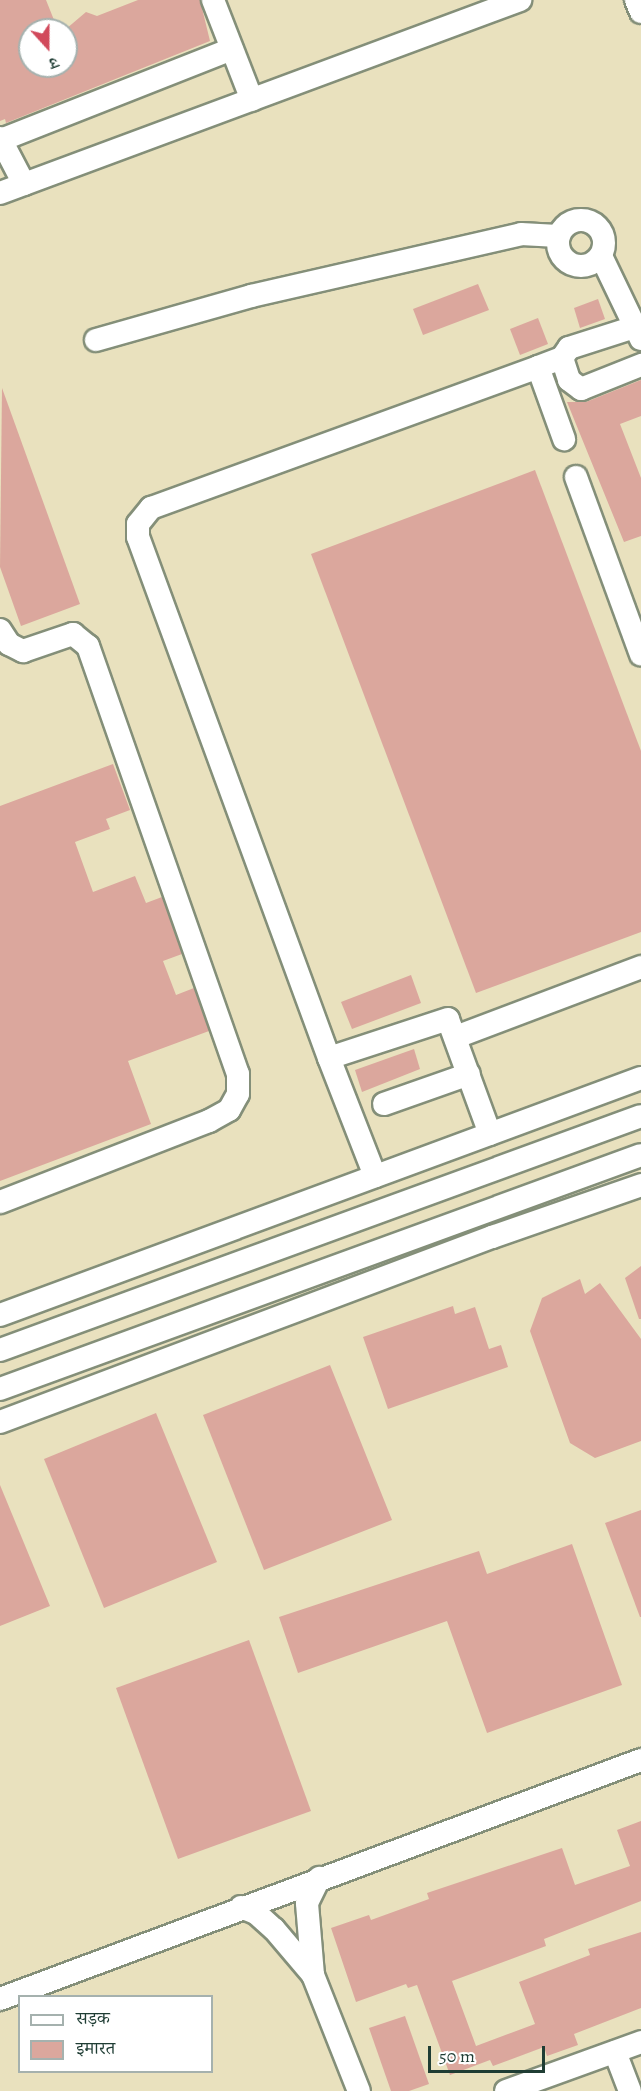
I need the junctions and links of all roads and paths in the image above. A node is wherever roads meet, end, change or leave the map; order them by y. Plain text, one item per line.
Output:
1 (213, 0) edge
2 (520, 0) edge
3 (636, 0) edge
4 (641, 12) edge
5 (232, 49) junction
6 (252, 99) junction
7 (0, 139) edge
8 (24, 184) junction
9 (0, 193) edge
10 (558, 236) junction
11 (601, 256) junction
12 (639, 330) edge
13 (96, 340) dead end
14 (562, 358) junction
15 (641, 365) edge
16 (538, 367) junction
17 (564, 439) dead end
18 (576, 477) dead end
19 (0, 630) edge
20 (641, 655) edge
21 (640, 970) edge
22 (456, 1037) junction
23 (329, 1058) junction
24 (469, 1074) junction
25 (641, 1078) edge
26 (384, 1104) dead end
27 (641, 1116) edge
28 (490, 1134) junction
29 (641, 1155) edge
30 (375, 1176) junction
31 (641, 1185) edge
32 (0, 1202) edge
33 (0, 1315) edge
34 (0, 1350) edge
35 (0, 1389) edge
36 (0, 1422) edge
37 (641, 1760) edge
38 (319, 1878) junction
39 (241, 1907) junction
40 (314, 1975) junction
41 (0, 1999) edge
42 (641, 2043) edge
43 (615, 2052) junction
44 (359, 2091) edge
45 (506, 2091) edge
46 (630, 2091) edge

1 - 5 street
2 - 6 street
3 - 4 street
5 - 6 street
5 - 7 street
6 - 8 street
7 - 8 street
8 - 9 street
10 - 11 street
10 - 11 street
10 - 13 street
11 - 12 street
12 - 14 street
14 - 15 street
14 - 16 street
16 - 17 street
16 - 23 street
18 - 20 street
19 - 32 street
21 - 22 street
22 - 23 street
22 - 24 street
23 - 30 street
24 - 26 street
24 - 28 street
25 - 28 street
27 - 34 street
28 - 30 street
29 - 35 street
30 - 33 street
31 - 36 street
37 - 38 street
38 - 39 street
38 - 40 street
39 - 40 street
39 - 41 street
40 - 44 street
42 - 43 street
43 - 45 street
43 - 46 street

